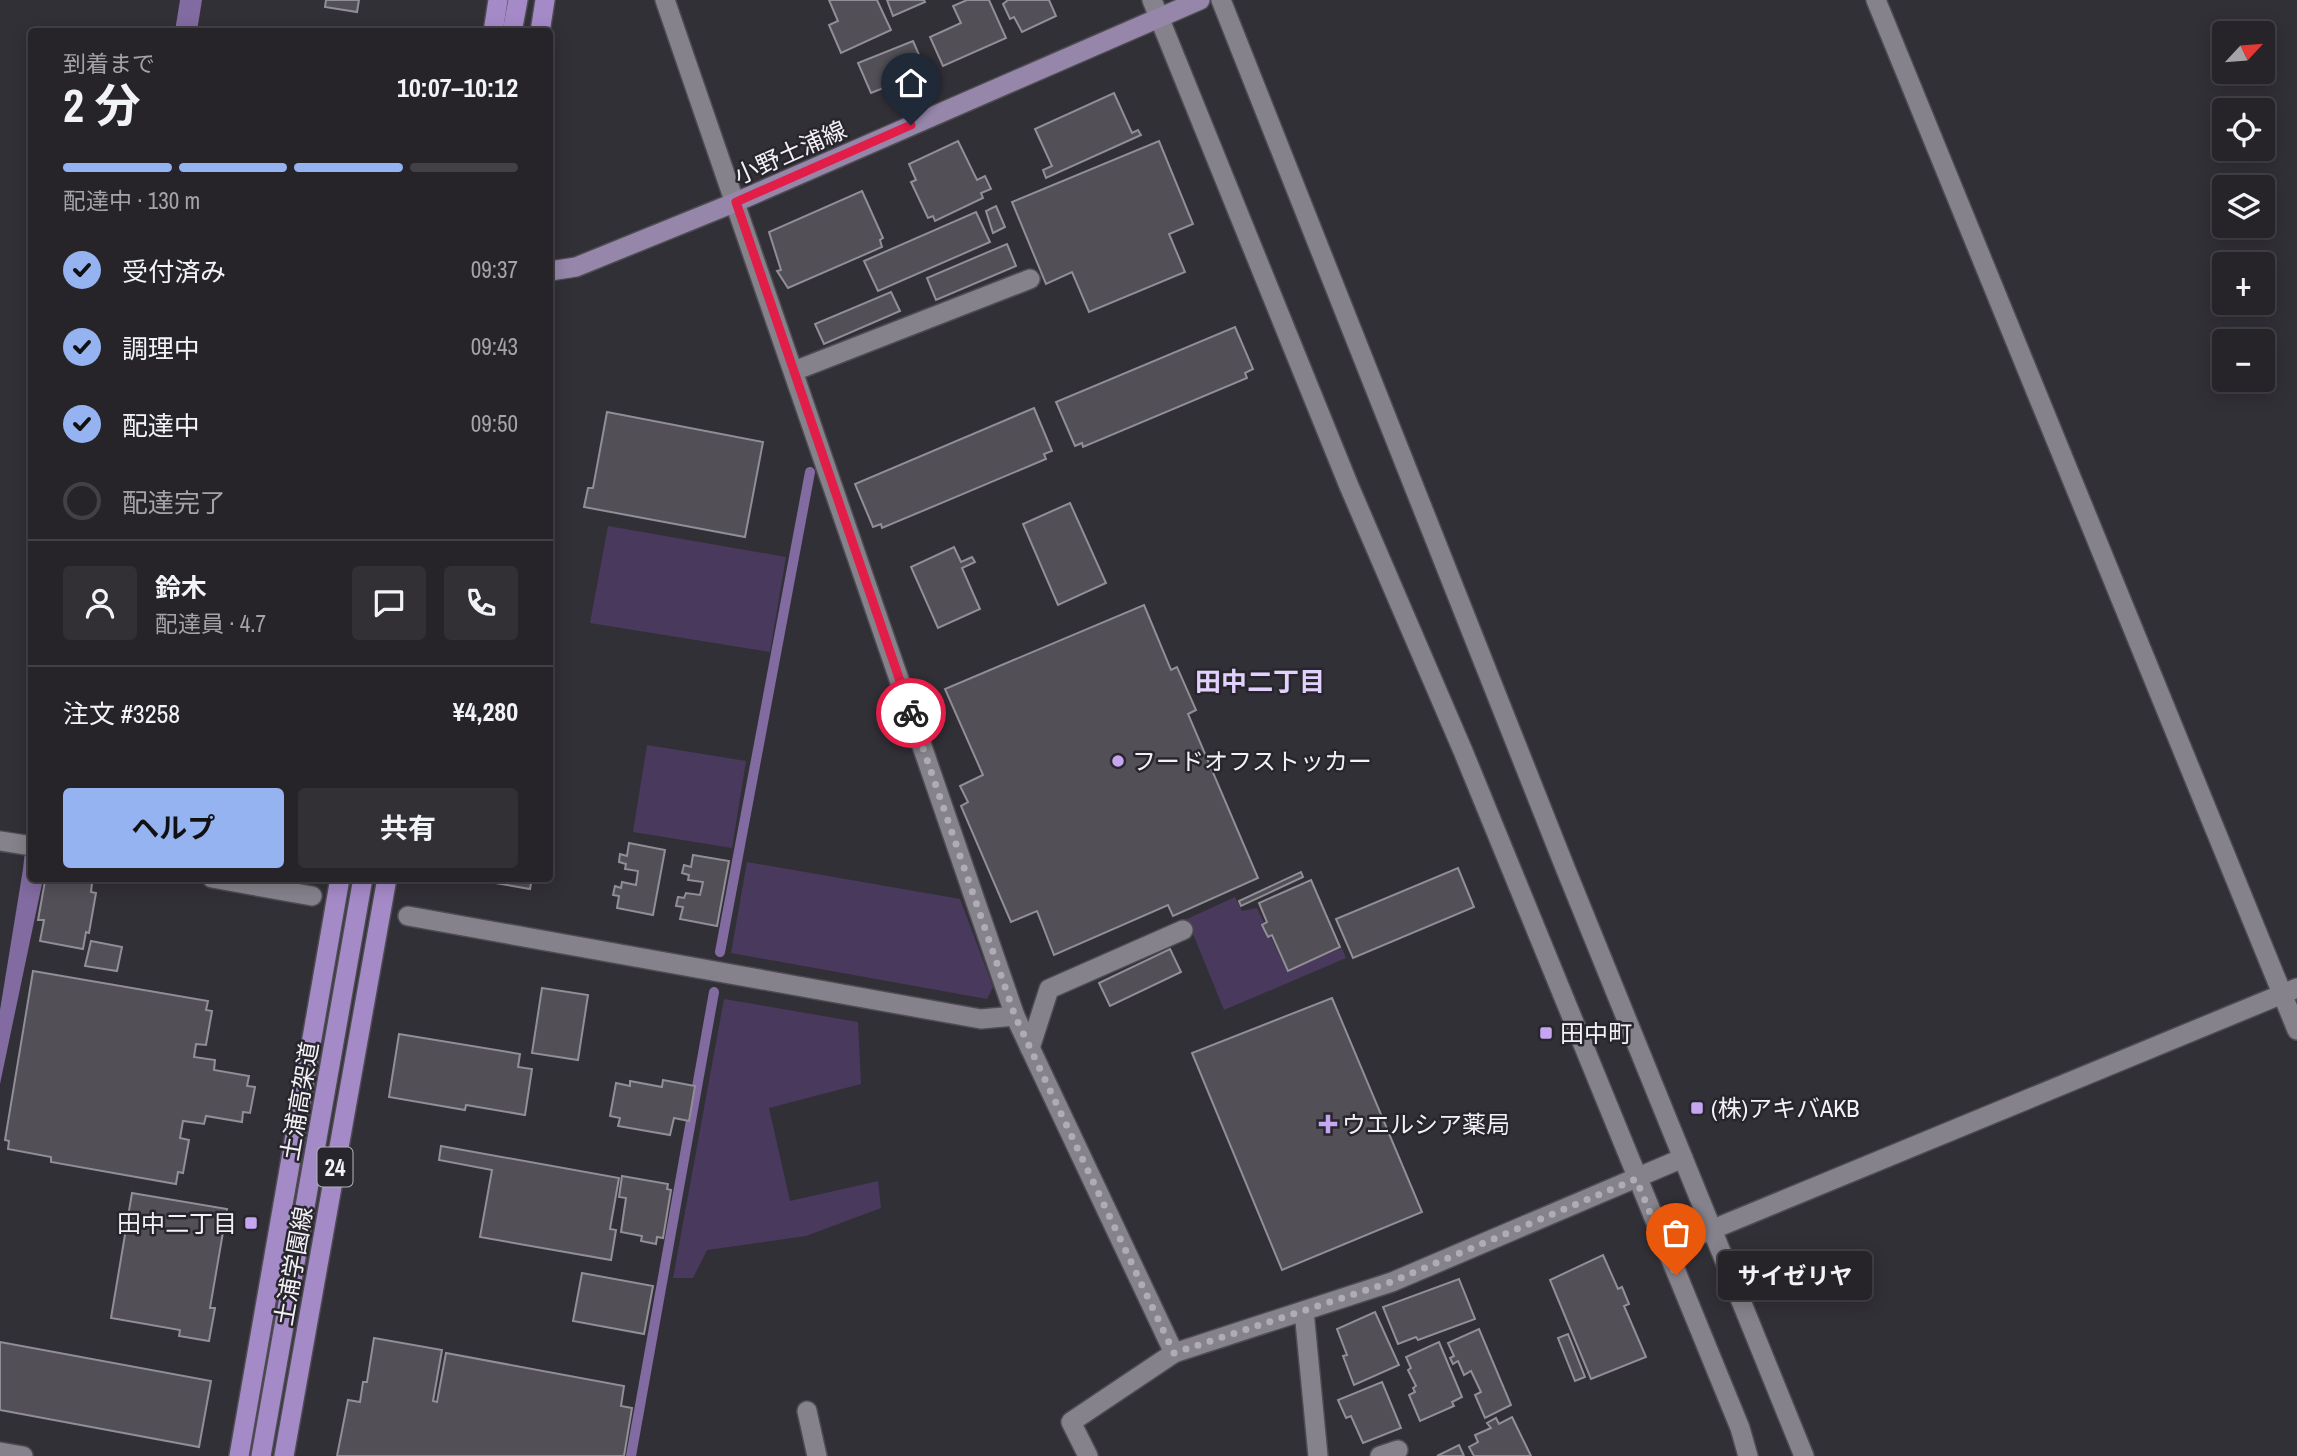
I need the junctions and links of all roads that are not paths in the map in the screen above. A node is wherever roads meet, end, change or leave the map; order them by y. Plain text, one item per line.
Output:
1 (498, 0) edge
2 (517, 0) edge
3 (545, 0) edge
4 (665, 0) edge
5 (1200, 0) edge
6 (1221, 0) edge
7 (1877, 0) edge
8 (1155, 8) edge
9 (493, 28) edge
10 (513, 28) edge
11 (541, 28) edge
12 (736, 202) junction
13 (553, 271) edge
14 (1030, 279) dead end
15 (794, 371) junction
16 (0, 841) edge
17 (28, 845) edge
18 (234, 882) edge
19 (339, 882) edge
20 (362, 882) edge
21 (386, 882) edge
22 (312, 896) dead end
23 (408, 916) dead end
24 (1183, 930) dead end
25 (2289, 991) edge
26 (1015, 1016) junction
27 (2297, 1030) edge
28 (1030, 1048) junction
29 (1683, 1158) junction
30 (1636, 1179) junction
31 (1712, 1229) junction
32 (1665, 1249) junction
33 (1304, 1311) junction
34 (1174, 1353) junction
35 (807, 1411) dead end
36 (0, 1452) edge
37 (23, 1456) edge
38 (239, 1456) edge
39 (261, 1456) edge
40 (284, 1456) edge
41 (817, 1456) edge
42 (1088, 1456) edge
43 (1318, 1456) edge
44 (1748, 1456) edge
45 (1804, 1456) edge

1 - 9 main road
2 - 10 main road
3 - 11 main road
4 - 12 street
5 - 8 main road, 小野土浦線
6 - 29 street
7 - 25 street
8 - 12 main road, 小野土浦線
8 - 30 street
12 - 13 main road, 小野土浦線
12 - 15 street
14 - 15 street
15 - 26 street
16 - 17 street
18 - 22 street
19 - 38 main road, 土浦学園線 / 24
20 - 39 main road, 土浦高架道 / 24
21 - 40 main road, 土浦学園線 / 24
23 - 26 street
24 - 28 street
25 - 27 street
25 - 31 street
26 - 28 street
28 - 34 street
29 - 30 street
29 - 31 street
30 - 32 street
30 - 33 street
31 - 32 street
31 - 45 street
32 - 44 street
33 - 34 street
33 - 43 street
34 - 42 street
35 - 41 street
36 - 37 street

